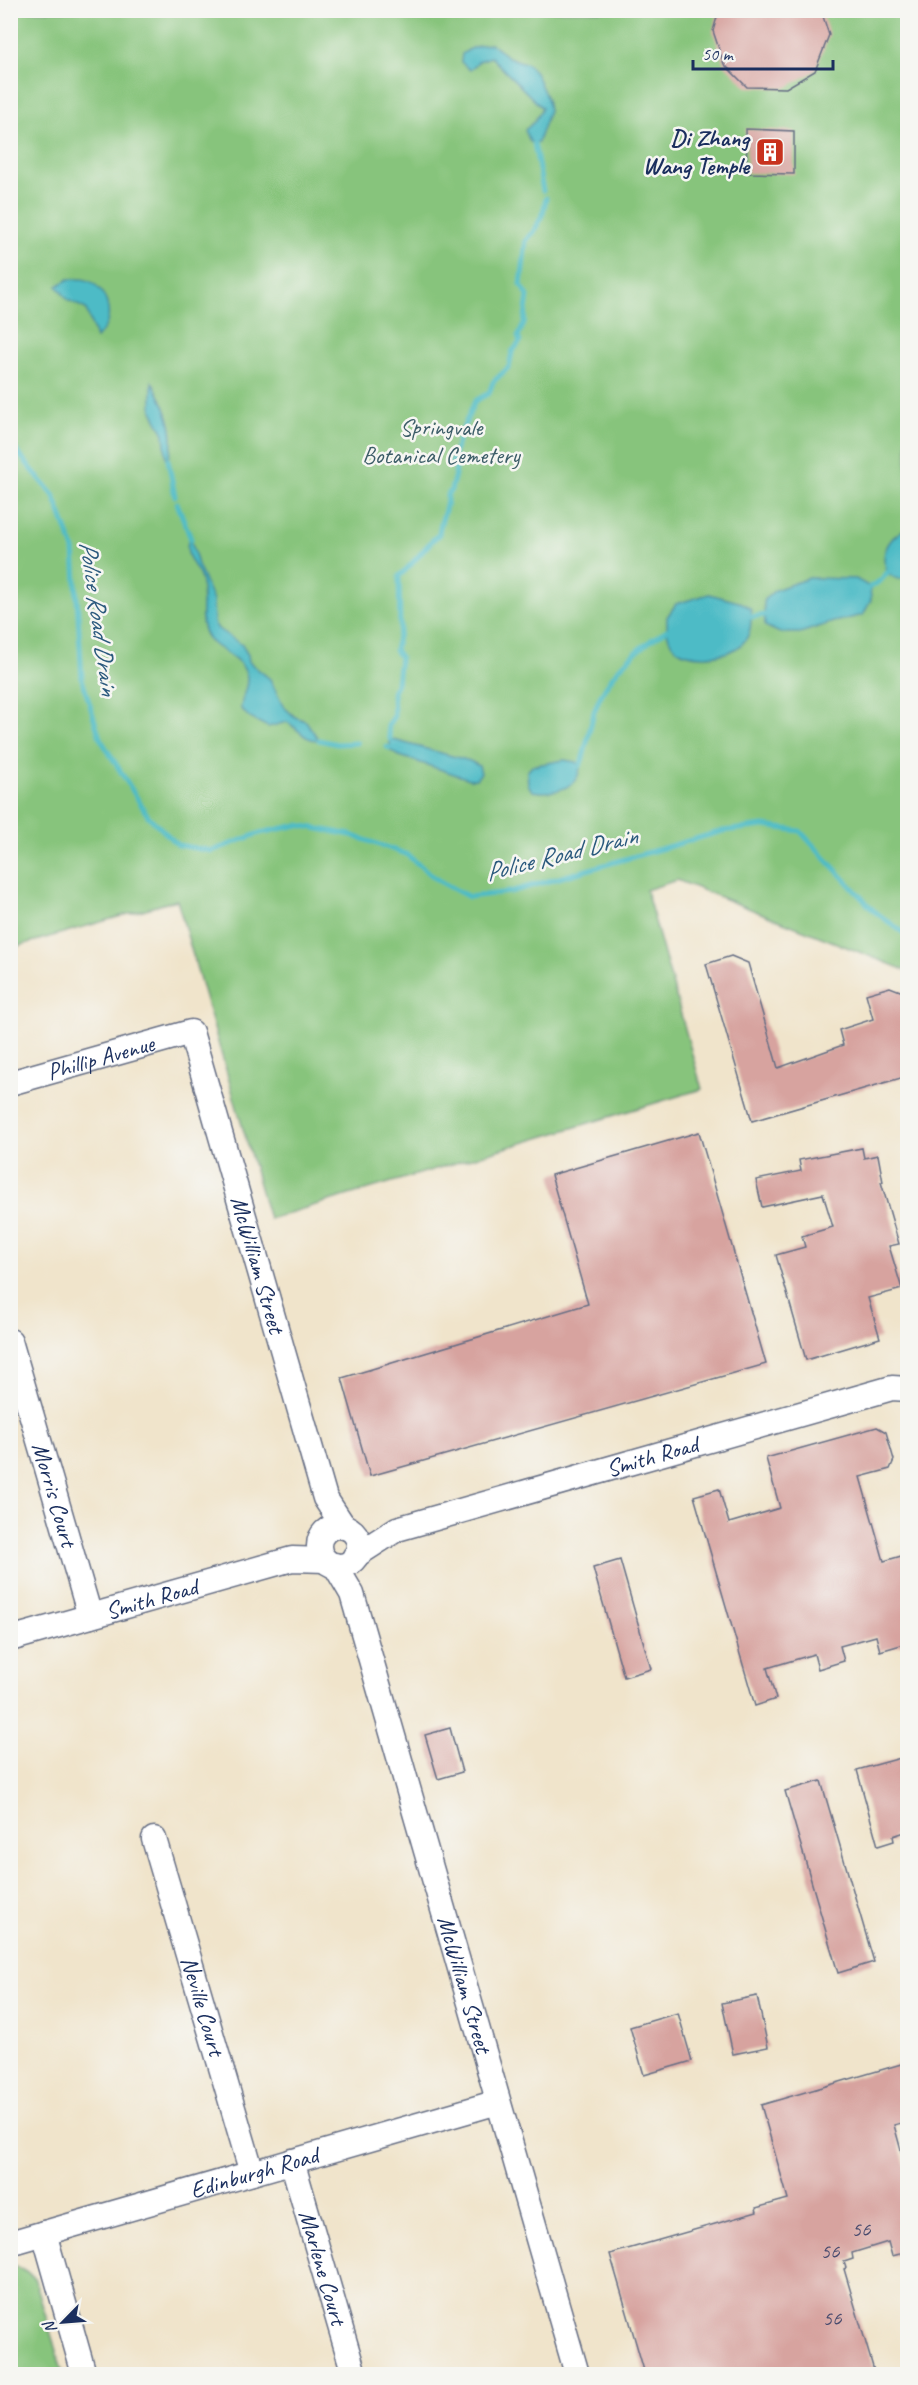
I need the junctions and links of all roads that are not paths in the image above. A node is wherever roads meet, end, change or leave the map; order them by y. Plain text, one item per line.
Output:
1 (191, 1032) joint
2 (10, 1083) edge
3 (10, 1341) edge
4 (908, 1389) edge
5 (338, 1546) junction
6 (90, 1616) junction
7 (10, 1639) edge
8 (154, 1839) dead end
9 (498, 2102) junction
10 (292, 2161) junction
11 (252, 2173) junction
12 (44, 2233) junction
13 (10, 2243) edge
14 (84, 2374) edge
15 (354, 2374) edge
16 (577, 2374) edge

1 - 2 street, Phillip Avenue
1 - 5 street, McWilliam Street
3 - 6 street, Morris Court
4 - 5 street, Smith Road
5 - 6 street, Smith Road
5 - 9 street, McWilliam Street
6 - 7 street, Smith Road
8 - 11 street, Neville Court
9 - 10 street, Edinburgh Road
9 - 16 street, McWilliam Street
10 - 11 street, Edinburgh Road
10 - 15 street, Marlene Court
11 - 12 street, Edinburgh Road
12 - 13 street, Edinburgh Road
12 - 14 street

